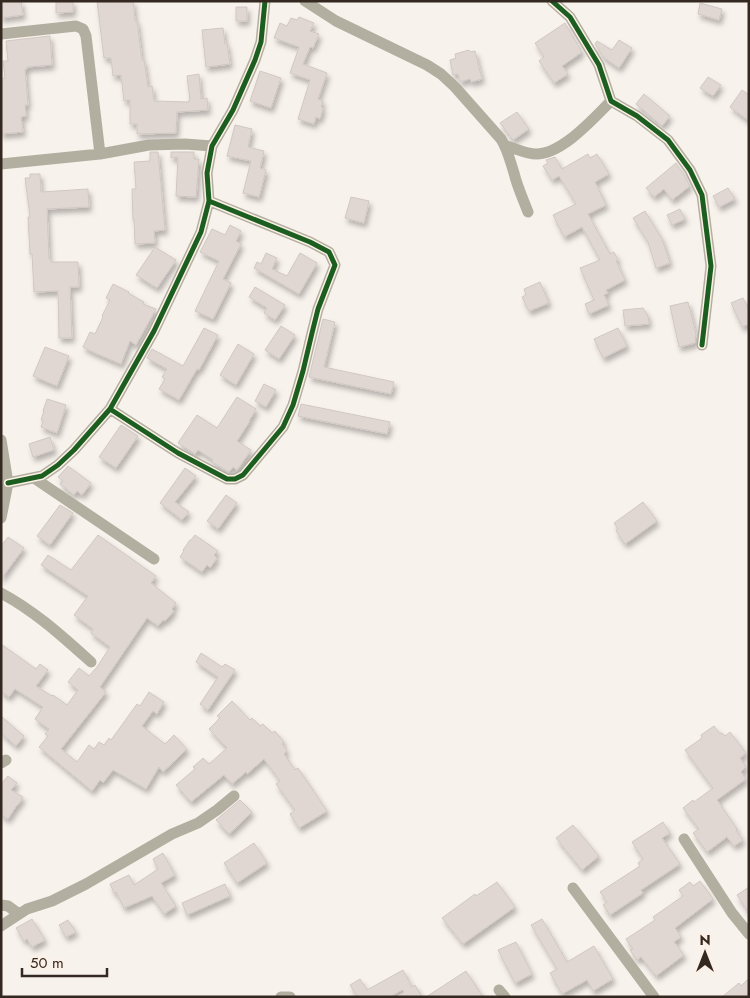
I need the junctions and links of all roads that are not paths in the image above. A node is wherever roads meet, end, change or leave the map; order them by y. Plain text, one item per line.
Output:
1 (265, 1) edge
2 (305, 1) edge
3 (552, 1) edge
4 (1, 34) edge
5 (611, 101) junction
6 (212, 146) junction
7 (506, 146) junction
8 (100, 154) junction
9 (1, 164) edge
10 (210, 202) junction
11 (528, 212) dead end
12 (702, 345) dead end
13 (110, 409) junction
14 (2, 446) edge
15 (34, 478) junction
16 (8, 483) junction
17 (1, 518) edge
18 (154, 559) dead end
19 (1, 593) edge
20 (91, 662) dead end
21 (234, 796) dead end
22 (684, 839) dead end
23 (573, 888) dead end
24 (1, 904) edge
25 (19, 914) junction
26 (1, 926) edge
27 (749, 934) edge
28 (281, 997) edge
29 (290, 997) edge
30 (654, 997) edge

1 - 6 street
2 - 7 street
3 - 5 street
4 - 8 street
5 - 7 street
5 - 12 street
6 - 8 street
6 - 10 street
7 - 11 street
8 - 9 street
10 - 13 street
10 - 13 street
13 - 15 street
14 - 16 street
15 - 16 street
15 - 18 street
16 - 17 street
19 - 20 street
21 - 25 street
22 - 27 street
23 - 30 street
24 - 25 street
25 - 26 street
28 - 29 street

